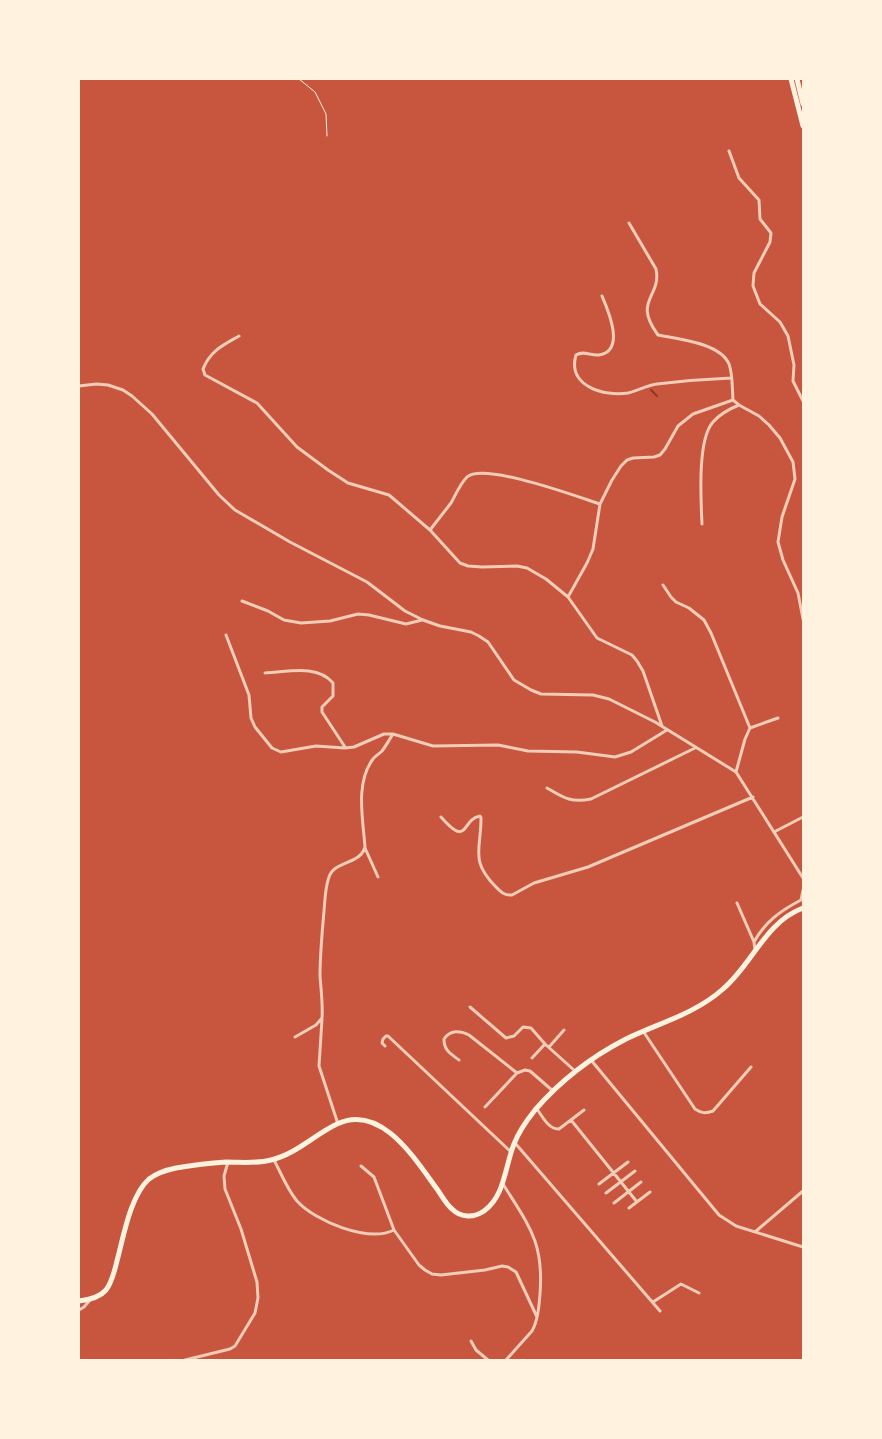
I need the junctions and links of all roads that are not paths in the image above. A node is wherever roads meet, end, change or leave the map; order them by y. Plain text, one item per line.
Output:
1 (791, 79) edge
2 (797, 79) edge
3 (803, 104) edge
4 (803, 126) edge
5 (729, 151) dead end
6 (629, 223) dead end
7 (602, 296) dead end
8 (238, 336) dead end
9 (731, 378) junction
10 (79, 386) edge
11 (733, 400) junction
12 (803, 401) edge
13 (739, 405) junction
14 (600, 504) junction
15 (702, 524) dead end
16 (430, 530) junction
17 (663, 585) dead end
18 (803, 590) edge
19 (798, 593) junction
20 (568, 598) junction
21 (242, 601) dead end
22 (803, 619) edge
23 (423, 620) junction
24 (226, 635) dead end
25 (265, 673) dead end
26 (778, 718) dead end
27 (662, 726) junction
28 (750, 728) junction
29 (667, 730) junction
30 (393, 734) junction
31 (345, 748) junction
32 (695, 748) junction
33 (736, 772) junction
34 (547, 788) dead end
35 (753, 797) junction
36 (803, 817) edge
37 (441, 818) dead end
38 (774, 832) junction
39 (365, 847) junction
40 (378, 877) dead end
41 (803, 878) edge
42 (803, 890) edge
43 (802, 900) edge
44 (736, 903) dead end
45 (803, 908) edge
46 (754, 942) junction
47 (755, 950) junction
48 (470, 1008) dead end
49 (322, 1018) junction
50 (564, 1030) dead end
51 (643, 1031) junction
52 (296, 1037) dead end
53 (545, 1044) junction
54 (385, 1046) dead end
55 (549, 1047) junction
56 (532, 1058) dead end
57 (590, 1059) junction
58 (459, 1060) dead end
59 (751, 1066) dead end
60 (575, 1071) junction
61 (517, 1073) junction
62 (553, 1091) junction
63 (485, 1107) dead end
64 (537, 1109) junction
65 (584, 1110) dead end
66 (571, 1120) junction
67 (338, 1124) junction
68 (514, 1142) junction
69 (511, 1152) junction
70 (274, 1160) junction
71 (228, 1162) junction
72 (628, 1162) dead end
73 (361, 1166) dead end
74 (635, 1171) dead end
75 (614, 1173) junction
76 (621, 1182) junction
77 (641, 1182) dead end
78 (502, 1183) junction
79 (599, 1184) dead end
80 (803, 1191) edge
81 (629, 1192) junction
82 (650, 1192) dead end
83 (606, 1193) dead end
84 (637, 1202) junction
85 (614, 1203) dead end
86 (629, 1208) dead end
87 (394, 1230) junction
88 (755, 1232) junction
89 (803, 1247) edge
90 (699, 1293) dead end
91 (90, 1300) junction
92 (79, 1301) edge
93 (653, 1302) junction
94 (79, 1310) edge
95 (660, 1310) dead end
96 (537, 1317) junction
97 (471, 1341) dead end
98 (186, 1360) edge
99 (488, 1360) edge
100 (506, 1360) edge

1 - 4 main road
2 - 3 main road
5 - 12 street
6 - 9 street
7 - 9 street
8 - 16 street
9 - 11 street
10 - 23 street
11 - 13 street
11 - 14 street
13 - 15 street
13 - 19 street
14 - 16 street
14 - 20 street
16 - 20 street
17 - 28 street
18 - 19 street
19 - 22 street
20 - 27 street
21 - 23 street
23 - 27 street
24 - 31 street
25 - 31 street
26 - 28 street
27 - 29 street
28 - 33 street
29 - 30 street
29 - 32 street
30 - 31 street
30 - 39 street
32 - 33 street
32 - 34 street
33 - 35 street
35 - 37 street
35 - 38 street
36 - 38 street
38 - 41 street
39 - 40 street
39 - 49 street
42 - 43 street
43 - 46 street
44 - 46 street
45 - 47 main road
46 - 47 street
47 - 51 main road
48 - 53 street
49 - 52 street
49 - 67 street
50 - 55 street
51 - 57 main road
51 - 59 street
53 - 55 street
53 - 56 street
54 - 69 street
55 - 60 street
57 - 60 main road
57 - 88 street
58 - 61 street
60 - 62 main road
61 - 62 street
61 - 63 street
62 - 64 main road
64 - 66 street
64 - 68 main road
65 - 66 street
66 - 75 street
67 - 70 main road
67 - 78 main road
68 - 69 main road
68 - 93 street
69 - 78 main road
70 - 71 main road
70 - 87 street
71 - 91 main road
71 - 98 street
72 - 75 street
73 - 87 street
74 - 76 street
75 - 76 street
75 - 79 street
76 - 81 street
76 - 83 street
77 - 81 street
78 - 96 street
80 - 88 street
81 - 84 street
81 - 85 street
82 - 84 street
84 - 86 street
87 - 96 street
88 - 89 street
90 - 93 street
91 - 92 main road
91 - 94 street
93 - 95 street
96 - 100 street
97 - 99 street

